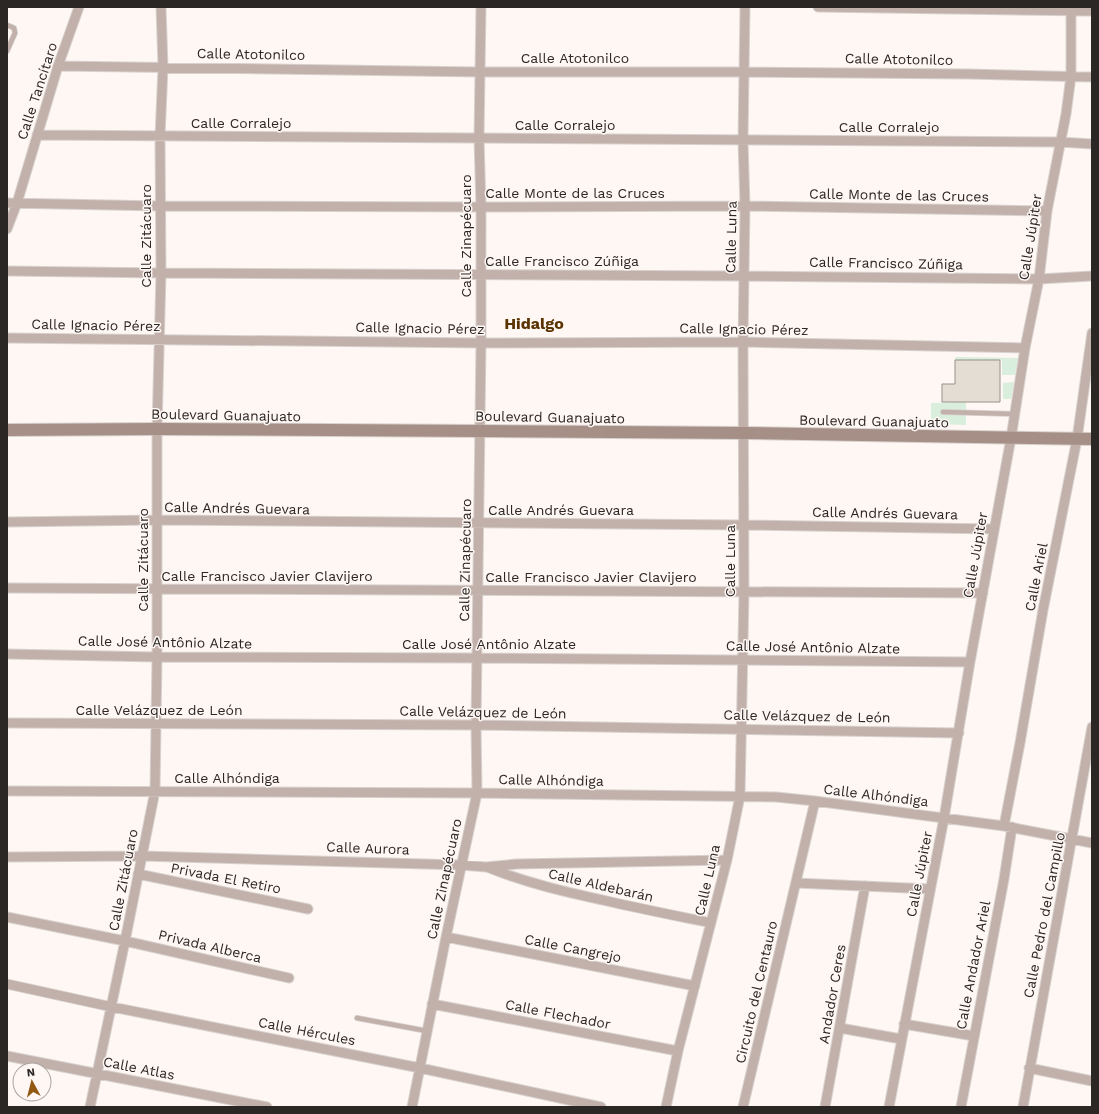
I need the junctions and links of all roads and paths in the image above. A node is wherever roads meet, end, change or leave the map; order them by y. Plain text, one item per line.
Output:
1 (79, 7) edge
2 (161, 7) edge
3 (481, 7) edge
4 (745, 7) edge
5 (818, 7) edge
6 (1071, 9) edge
7 (1092, 11) edge
8 (7, 24) edge
9 (7, 51) edge
10 (58, 66) junction
11 (163, 67) junction
12 (480, 72) junction
13 (745, 72) junction
14 (1071, 76) junction
15 (1092, 77) edge
16 (37, 135) junction
17 (160, 136) junction
18 (479, 138) junction
19 (744, 140) junction
20 (1060, 142) junction
21 (1092, 144) edge
22 (7, 203) edge
23 (17, 203) junction
24 (160, 206) junction
25 (745, 206) junction
26 (481, 207) junction
27 (1047, 211) junction
28 (7, 229) edge
29 (7, 271) edge
30 (161, 274) junction
31 (480, 275) junction
32 (744, 276) junction
33 (1092, 276) edge
34 (1038, 279) junction
35 (1092, 333) edge
36 (7, 338) edge
37 (160, 339) junction
38 (743, 342) junction
39 (481, 343) junction
40 (1024, 348) junction
41 (943, 412) dead end
42 (1015, 414) junction
43 (157, 429) junction
44 (7, 430) edge
45 (480, 431) junction
46 (744, 433) junction
47 (1011, 438) junction
48 (1077, 439) junction
49 (1092, 439) edge
50 (157, 520) junction
51 (7, 522) edge
52 (479, 524) junction
53 (744, 525) junction
54 (994, 529) junction
55 (7, 588) edge
56 (157, 590) junction
57 (478, 591) junction
58 (744, 592) junction
59 (983, 593) junction
60 (7, 654) edge
61 (157, 657) junction
62 (477, 658) junction
63 (744, 660) junction
64 (970, 662) junction
65 (7, 723) edge
66 (156, 724) junction
67 (476, 725) junction
68 (1092, 728) edge
69 (742, 729) junction
70 (959, 733) junction
71 (7, 791) edge
72 (155, 791) junction
73 (476, 793) junction
74 (740, 796) junction
75 (815, 801) junction
76 (944, 818) junction
77 (1008, 827) junction
78 (1073, 839) junction
79 (1092, 843) edge
80 (142, 856) junction
81 (7, 857) edge
82 (727, 860) junction
83 (461, 865) junction
84 (486, 867) junction
85 (138, 874) junction
86 (796, 883) junction
87 (866, 886) junction
88 (930, 888) junction
89 (308, 909) dead end
90 (7, 917) edge
91 (712, 923) junction
92 (446, 937) junction
93 (125, 941) junction
94 (289, 978) dead end
95 (7, 984) edge
96 (695, 986) junction
97 (432, 1004) junction
98 (112, 1007) junction
99 (357, 1018) dead end
100 (904, 1024) junction
101 (840, 1028) junction
102 (427, 1031) junction
103 (974, 1036) junction
104 (901, 1039) junction
105 (678, 1051) junction
106 (7, 1056) edge
107 (420, 1068) junction
108 (1030, 1068) junction
109 (97, 1074) junction
110 (1092, 1081) edge
111 (90, 1107) edge
112 (267, 1107) edge
113 (412, 1107) edge
114 (601, 1107) edge
115 (666, 1107) edge
116 (743, 1107) edge
117 (825, 1107) edge
118 (889, 1107) edge
119 (961, 1107) edge
120 (1023, 1107) edge

1 - 10 street, Calle Tancítaro
2 - 11 street, Calle Zitácuaro
3 - 12 street, Calle Zinapécuaro
4 - 13 street, Calle Luna
5 - 6 street
6 - 7 street
6 - 14 street, Calle Júpiter
8 - 9 lane
10 - 11 street, Calle Atotonilco
10 - 16 street, Calle Tancítaro
11 - 12 street, Calle Atotonilco
11 - 17 street, Calle Zitácuaro
12 - 13 street, Calle Atotonilco
12 - 18 street, Calle Zinapécuaro
13 - 14 street, Calle Atotonilco
13 - 19 street, Calle Luna
14 - 15 street, Calle Atotonilco
14 - 20 street, Calle Júpiter
16 - 17 street, Calle Corralejo
16 - 23 street, Calle Tancítaro
17 - 18 street, Calle Corralejo
17 - 24 street, Calle Zitácuaro
18 - 19 street, Calle Corralejo
18 - 26 street, Calle Zinapécuaro
19 - 20 street, Calle Corralejo
19 - 25 street, Calle Luna
20 - 21 street, Calle Corralejo
20 - 27 street, Calle Júpiter
22 - 23 street, Calle Monte de las Cruces
23 - 24 street, Calle Monte de las Cruces
23 - 28 street, Calle Tancítaro
24 - 26 street, Calle Monte de las Cruces
24 - 30 street, Calle Zitácuaro
25 - 26 street, Calle Monte de las Cruces
25 - 27 street, Calle Monte de las Cruces
25 - 32 street, Calle Luna
26 - 31 street, Calle Zinapécuaro
27 - 34 street, Calle Júpiter
29 - 30 street, Calle Francisco Zúñiga
30 - 31 street, Calle Francisco Zúñiga
30 - 37 street, Calle Zitácuaro
31 - 32 street, Calle Francisco Zúñiga
31 - 39 street, Calle Zinapécuaro
32 - 34 street, Calle Francisco Zúñiga
32 - 38 street, Calle Luna
33 - 34 street, Calle Francisco Zúñiga
34 - 40 street, Calle Júpiter
35 - 48 street, Calle Ariel
36 - 37 street, Calle Ignacio Pérez
37 - 39 street, Calle Ignacio Pérez
37 - 43 street, Calle Zitácuaro
38 - 39 street, Calle Ignacio Pérez
38 - 40 street, Calle Ignacio Pérez
38 - 46 street, Calle Luna
39 - 45 street, Calle Zinapécuaro
40 - 42 street, Calle Júpiter
41 - 42 lane
42 - 47 street, Calle Júpiter
43 - 44 street, Boulevard Guanajuato
43 - 45 street, Boulevard Guanajuato
43 - 50 street, Calle Zitácuaro
45 - 46 street, Boulevard Guanajuato
45 - 52 street, Calle Zinapécuaro
46 - 47 street, Boulevard Guanajuato
46 - 53 street, Calle Luna
47 - 48 street, Boulevard Guanajuato
47 - 54 street, Calle Júpiter
48 - 49 street, Boulevard Guanajuato
48 - 77 street, Calle Ariel
50 - 51 street, Calle Andrés Guevara
50 - 52 street, Calle Andrés Guevara
50 - 56 street, Calle Zitácuaro
52 - 53 street, Calle Andrés Guevara
52 - 57 street, Calle Zinapécuaro
53 - 54 street, Calle Andrés Guevara
53 - 58 street, Calle Luna
54 - 59 street, Calle Júpiter
55 - 56 street, Calle Francisco Javier Clavijero
56 - 57 street, Calle Francisco Javier Clavijero
56 - 61 street, Calle Zitácuaro
57 - 58 street, Calle Francisco Javier Clavijero
57 - 62 street, Calle Zinapécuaro
58 - 59 street, Calle Francisco Javier Clavijero
58 - 63 street, Calle Luna
59 - 64 street, Calle Júpiter
60 - 61 street, Calle José Antônio Alzate
61 - 62 street, Calle José Antônio Alzate
61 - 66 street, Calle Zitácuaro
62 - 63 street, Calle José Antônio Alzate
62 - 67 street, Calle Zinapécuaro
63 - 64 street, Calle José Antônio Alzate
63 - 69 street, Calle Luna
64 - 70 street, Calle Júpiter
65 - 66 street, Calle Velázquez de León
66 - 67 street, Calle Velázquez de León
66 - 72 street, Calle Zitácuaro
67 - 69 street, Calle Velázquez de León
67 - 73 street, Calle Zinapécuaro
68 - 78 street, Calle Pedro del Campillo
69 - 70 street, Calle Velázquez de León
69 - 74 street, Calle Luna
70 - 76 street, Calle Júpiter
71 - 72 street, Calle Alhóndiga
72 - 73 street, Calle Alhóndiga
72 - 80 street, Calle Zitácuaro
73 - 74 street, Calle Alhóndiga
73 - 83 street, Calle Zinapécuaro
74 - 75 street, Calle Alhóndiga
74 - 82 street, Calle Luna
75 - 76 street, Calle Alhóndiga
75 - 86 street, Circuito del Centauro
76 - 77 street, Calle Alhóndiga
76 - 88 street, Calle Júpiter
77 - 78 street, Calle Alhóndiga
77 - 103 street, Calle Andador Ariel
78 - 79 street, Calle Alhóndiga
78 - 108 street, Calle Pedro del Campillo
80 - 81 street, Calle Aurora
80 - 83 street, Calle Aurora
80 - 85 street, Calle Zitácuaro
82 - 84 street, Calle Aurora
82 - 91 street, Calle Luna
83 - 84 street, Calle Aurora
83 - 92 street, Calle Zinapécuaro
84 - 91 street, Calle Aldebarán
85 - 89 street, Privada El Retiro
85 - 93 street, Calle Zitácuaro
86 - 87 street
86 - 116 street, Circuito del Centauro
87 - 88 street
87 - 101 street, Andador Ceres
88 - 100 street, Calle Júpiter
90 - 93 street, Privada Alberca
91 - 96 street, Calle Luna
92 - 96 street, Calle Cangrejo
92 - 97 street, Calle Zinapécuaro
93 - 94 street, Privada Alberca
93 - 98 street, Calle Zitácuaro
95 - 98 street, Calle Hércules
96 - 105 street, Calle Luna
97 - 102 street, Calle Zinapécuaro
97 - 105 street, Calle Flechador
98 - 107 street, Calle Hércules
98 - 109 street, Calle Zitácuaro
99 - 102 lane
100 - 103 street
100 - 104 street, Calle Júpiter
101 - 104 street
101 - 117 street, Andador Ceres
102 - 107 street, Calle Zinapécuaro
103 - 119 street, Calle Andador Ariel
104 - 118 street, Calle Júpiter
105 - 115 street, Calle Luna
106 - 109 street, Calle Atlas
107 - 113 street, Calle Zinapécuaro
107 - 114 street, Calle Hércules
108 - 110 street
108 - 120 street, Calle Pedro del Campillo
109 - 111 street, Calle Zitácuaro
109 - 112 street, Calle Atlas

